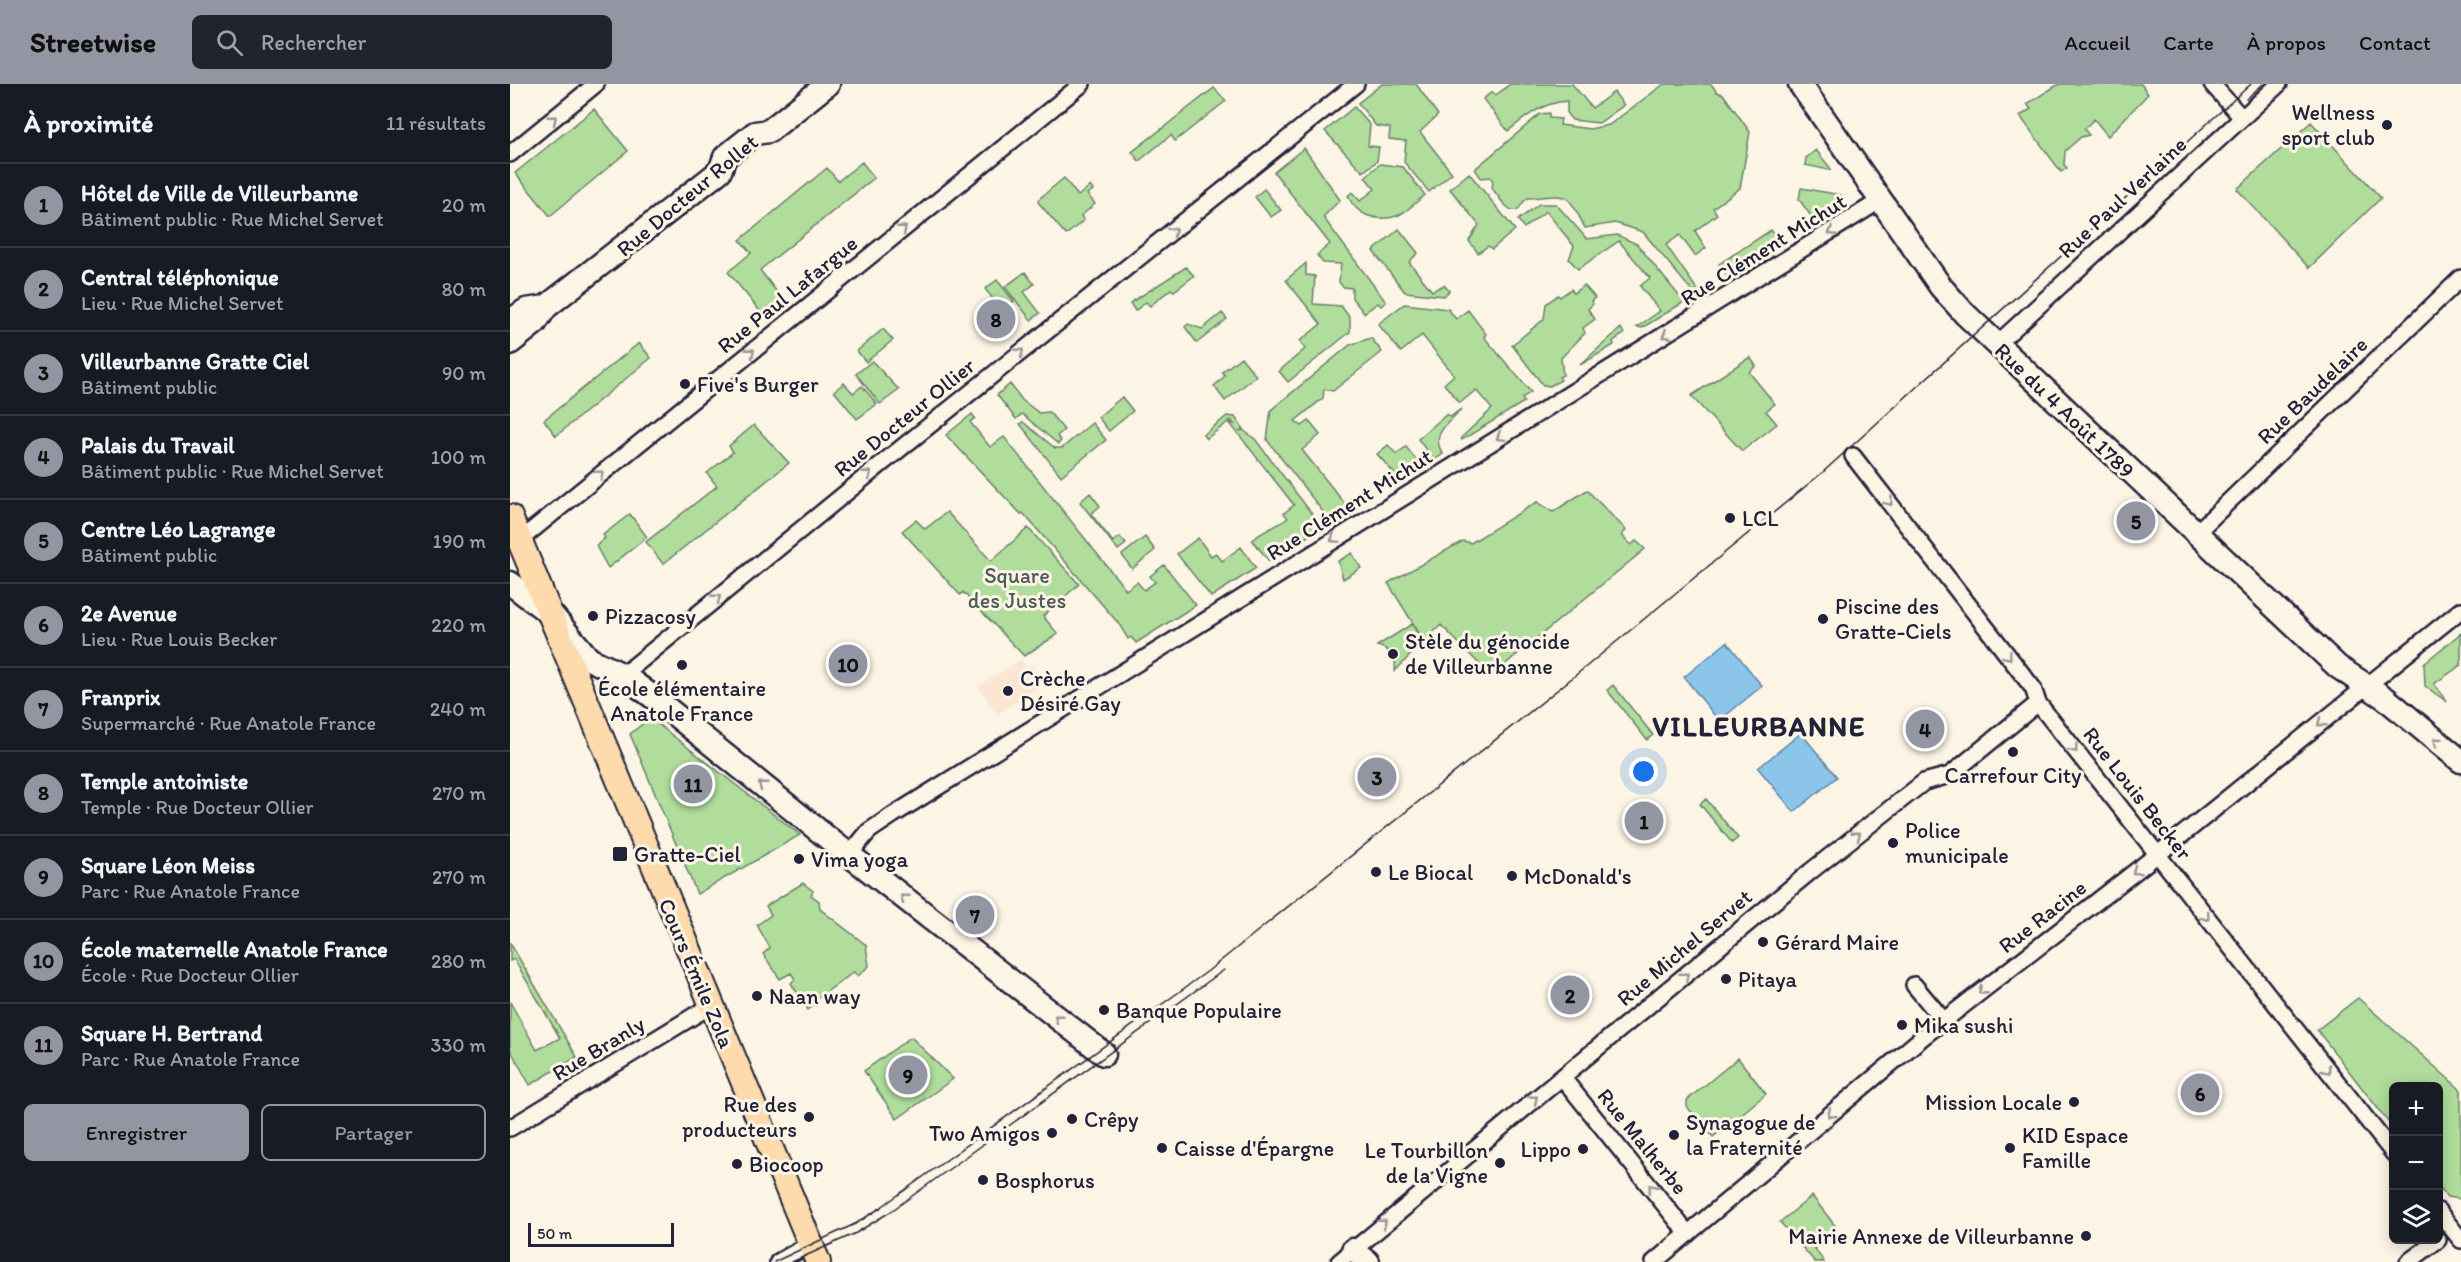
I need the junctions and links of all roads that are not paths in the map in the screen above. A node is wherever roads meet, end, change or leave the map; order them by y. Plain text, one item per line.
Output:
1 (596, 84) edge
2 (828, 84) edge
3 (1082, 84) edge
4 (1356, 84) edge
5 (2212, 84) edge
6 (2278, 84) edge
7 (1807, 87) edge
8 (2242, 118) junction
9 (510, 154) edge
10 (1881, 200) junction
11 (2461, 278) edge
12 (546, 307) junction
13 (510, 321) edge
14 (510, 343) edge
15 (1996, 345) junction
16 (1853, 456) dead end
17 (510, 517) edge
18 (2194, 534) junction
19 (520, 540) junction
20 (510, 583) edge
21 (2461, 610) edge
22 (553, 616) junction
23 (623, 675) junction
24 (2366, 686) junction
25 (2038, 703) junction
26 (2461, 761) edge
27 (2157, 854) junction
28 (849, 855) junction
29 (1914, 985) dead end
30 (710, 1006) junction
31 (1944, 1021) junction
32 (1104, 1054) dead end
33 (1562, 1077) junction
34 (510, 1128) edge
35 (2389, 1148) edge
36 (2443, 1214) edge
37 (2458, 1229) edge
38 (1688, 1234) junction
39 (2443, 1236) edge
40 (2431, 1244) edge
41 (814, 1253) edge
42 (1354, 1258) edge
43 (778, 1262) edge
44 (1654, 1262) edge
45 (2408, 1262) edge

9 -> 1 street
2 - 12 street, Rue Docteur Rollet
19 -> 3 street, Rue Paul Lafargue
23 -> 4 street, Rue Docteur Ollier
5 - 8 street
6 - 8 street, Rue Paul Verlaine
7 - 10 street, Rue du 4 Août 1789
8 - 15 street, Rue Paul Verlaine
10 - 15 street, Rue du 4 Août 1789
10 -> 28 street, Rue Clément Michut
11 - 18 street, Rue Baudelaire
12 - 13 street, Rue Docteur Rollet
12 - 14 street, Rue Docteur Rollet
15 - 18 street, Rue du 4 Août 1789
16 -> 25 street, Rue Louis Becker
17 - 19 main road, Cours Émile Zola
18 - 24 street, Rue du 4 Août 1789
19 - 22 main road, Cours Émile Zola
20 - 22 street
21 - 24 street, Rue Racine
22 - 23 street
22 - 30 main road, Cours Émile Zola
28 -> 23 street
26 -> 24 street, Rue du 4 Août 1789
24 -> 27 street, Rue Racine
25 -> 27 street, Rue Louis Becker
33 -> 25 street, Rue Michel Servet
27 -> 31 street, Rue Racine
27 -> 35 street, Rue Louis Becker
32 -> 28 street
29 - 31 street
30 - 34 street, Rue Branly
30 - 41 main road, Cours Émile Zola
31 -> 38 street, Rue Racine
38 -> 33 street, Rue Malherbe
42 -> 33 street, Rue Michel Servet
36 - 37 street
37 - 39 street
38 - 44 street, Rue Racine
40 - 45 street
41 - 43 street

